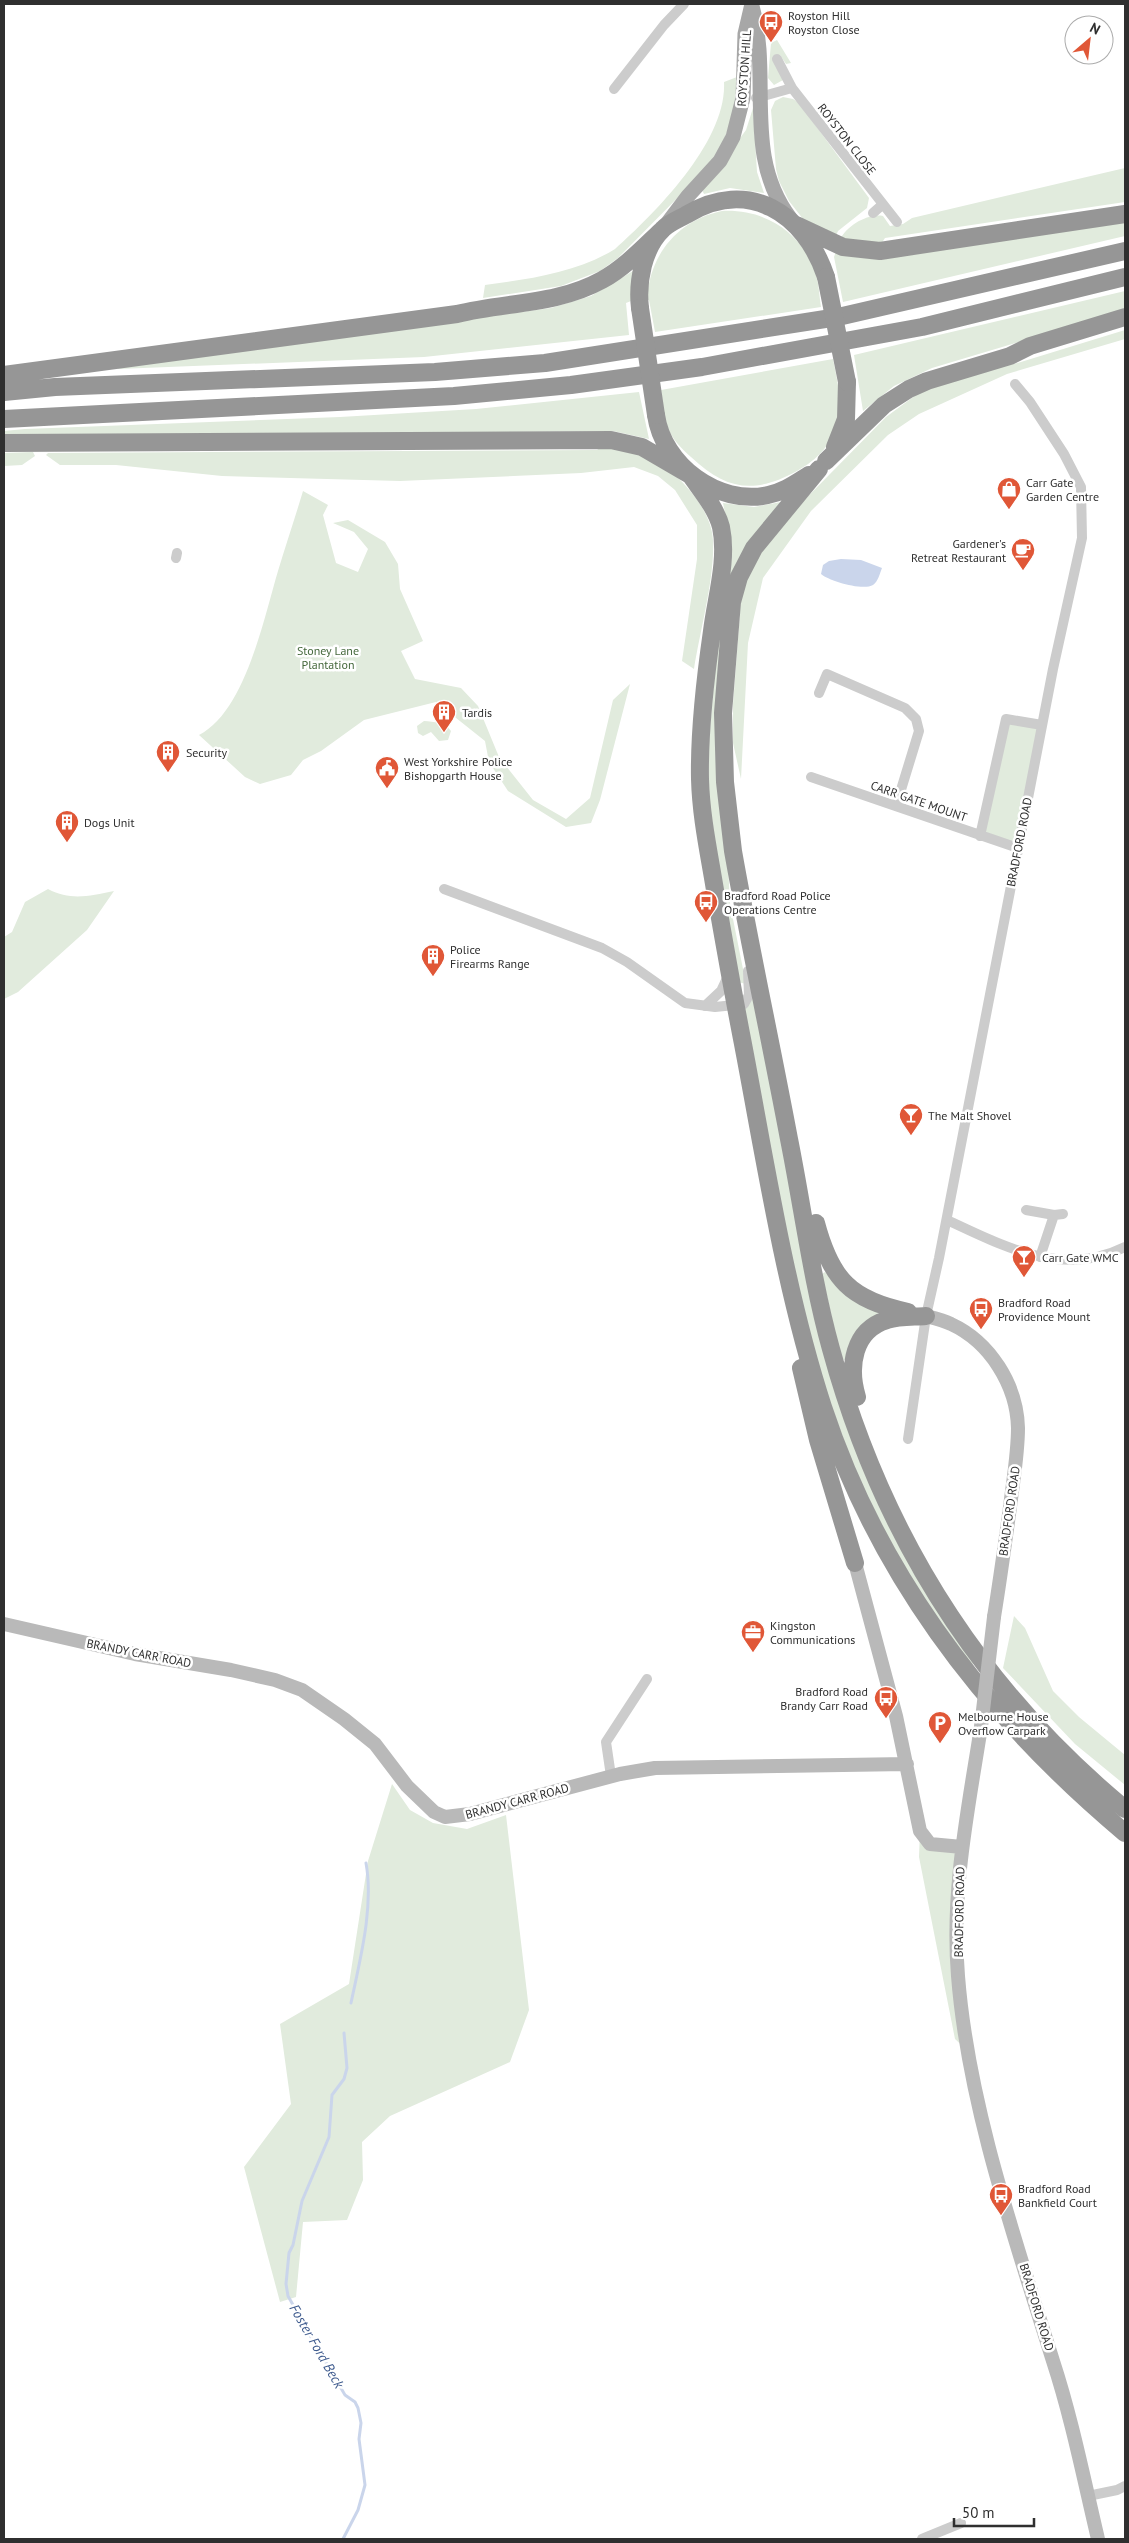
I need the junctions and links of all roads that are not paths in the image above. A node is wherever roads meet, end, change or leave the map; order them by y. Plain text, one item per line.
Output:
1 (684, 4) edge
2 (752, 4) edge
3 (777, 59) dead end
4 (792, 88) junction
5 (614, 89) dead end
6 (743, 98) junction
7 (762, 98) junction
8 (882, 205) junction
9 (873, 213) dead end
10 (1125, 214) edge
11 (897, 222) dead end
12 (795, 223) junction
13 (662, 230) junction
14 (1125, 251) edge
15 (1125, 277) edge
16 (1125, 317) edge
17 (4, 376) edge
18 (1015, 384) dead end
19 (4, 392) edge
20 (4, 419) edge
21 (4, 443) edge
22 (822, 465) junction
23 (690, 475) junction
24 (819, 693) dead end
25 (1042, 725) junction
26 (811, 778) dead end
27 (896, 806) junction
28 (980, 836) junction
29 (1018, 848) junction
30 (444, 889) dead end
31 (740, 891) junction
32 (729, 969) junction
33 (706, 1006) junction
34 (736, 1006) junction
35 (796, 1176) junction
36 (1026, 1210) dead end
37 (947, 1220) junction
38 (1125, 1247) edge
39 (1040, 1257) junction
40 (796, 1311) junction
41 (926, 1316) junction
42 (908, 1438) dead end
43 (855, 1563) joint
44 (939, 1601) junction
45 (4, 1624) edge
46 (647, 1679) dead end
47 (906, 1764) junction
48 (611, 1776) junction
49 (1125, 1810) edge
50 (1125, 1833) edge
51 (962, 1847) junction
52 (1125, 2486) edge
53 (1088, 2496) junction
54 (961, 2524) dead end
55 (944, 2535) edge
56 (922, 2539) edge
57 (1098, 2539) edge

1 - 5 street
2 - 6 main road, ROYSTON HILL
2 - 7 main road, ROYSTON HILL
3 - 4 street, ROYSTON CLOSE
4 - 7 street
4 - 8 street, ROYSTON CLOSE
6 - 7 street
6 - 13 main road, ROYSTON HILL
7 - 12 main road, ROYSTON HILL
8 - 9 street
8 - 11 street, ROYSTON CLOSE
10 - 12 highway
12 - 13 highway
12 - 22 highway, bridge
13 - 17 highway
13 - 23 highway, bridge
14 - 19 highway
15 - 20 highway
16 - 22 highway
18 - 25 street, BRADFORD ROAD
21 - 23 highway
22 - 23 highway
22 - 31 highway
23 - 32 highway
24 - 27 street
25 - 28 street
25 - 29 street, BRADFORD ROAD
26 - 27 street, CARR GATE MOUNT
27 - 28 street, CARR GATE MOUNT
28 - 29 street, CARR GATE MOUNT
29 - 37 street, BRADFORD ROAD
30 - 33 street
31 - 34 street
31 - 35 highway
32 - 33 street
32 - 34 highway
33 - 34 street
34 - 40 highway
35 - 41 highway
35 - 44 highway
36 - 39 street
37 - 39 street
37 - 41 street, BRADFORD ROAD
38 - 39 street
40 - 43 highway
40 - 50 highway
41 - 42 street, BRADFORD ROAD
41 - 44 highway
41 - 51 street, BRADFORD ROAD, bridge
43 - 47 street
44 - 49 highway
45 - 48 street, BRANDY CARR ROAD
46 - 48 street
47 - 48 street, BRANDY CARR ROAD
47 - 51 street
51 - 53 street, BRADFORD ROAD
52 - 53 street
53 - 57 street, BRADFORD ROAD
54 - 55 street
55 - 56 street

